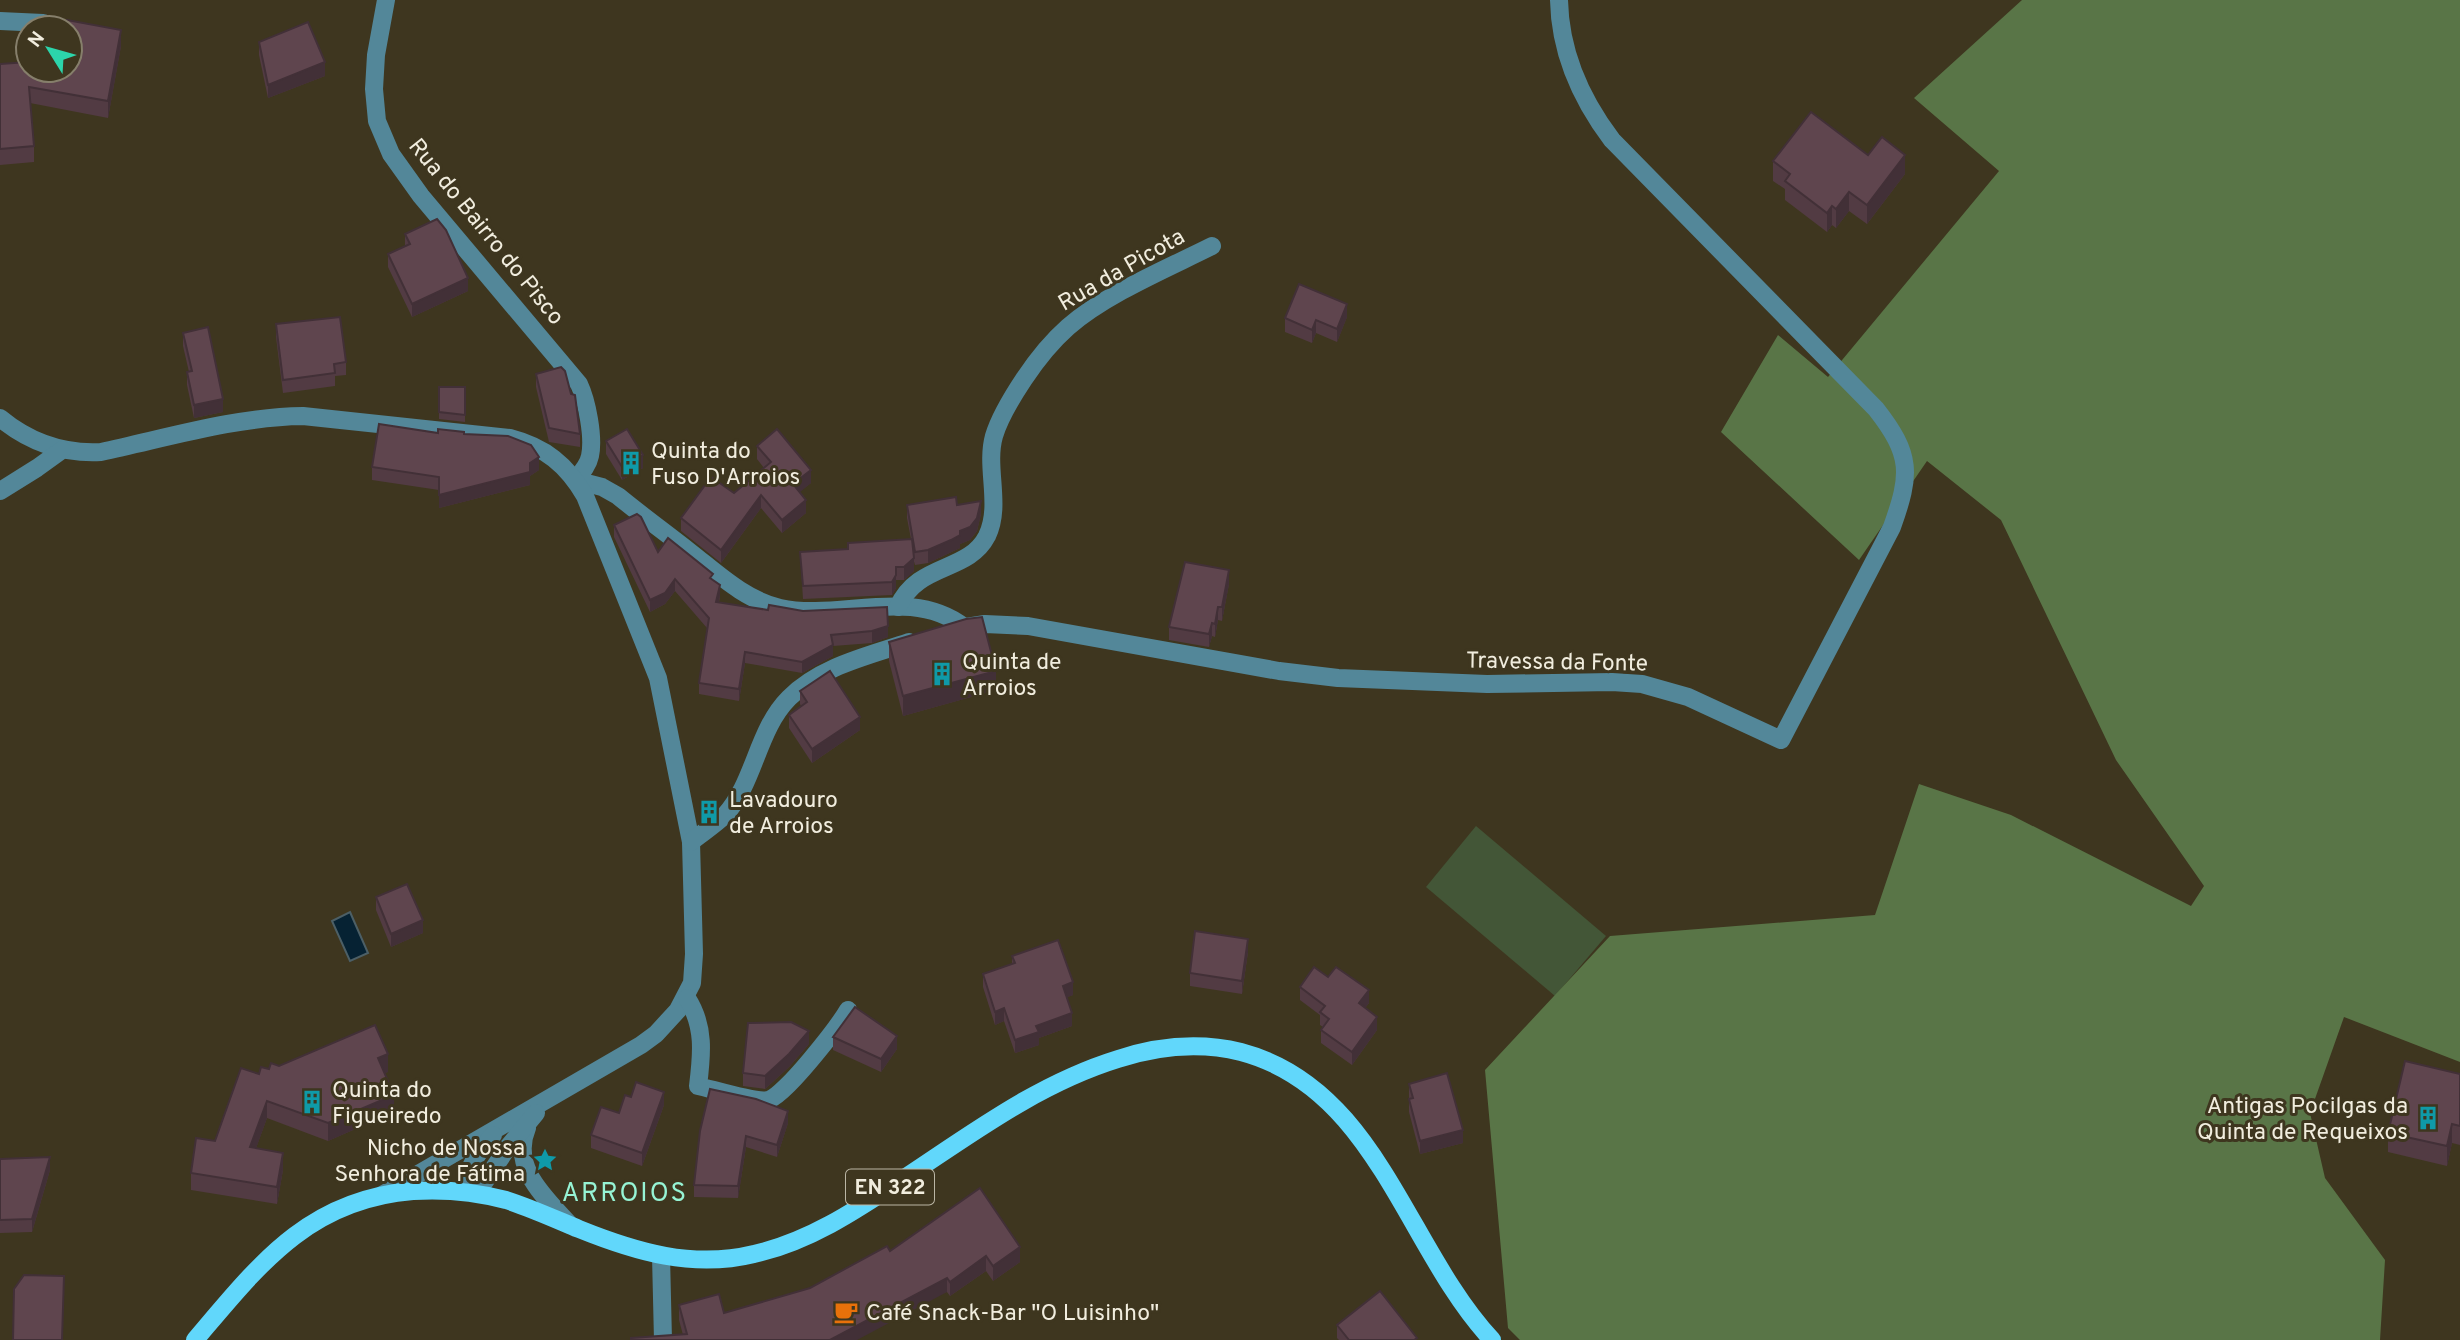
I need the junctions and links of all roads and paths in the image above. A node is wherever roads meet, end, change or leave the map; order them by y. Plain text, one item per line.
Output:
1 (386, 0) edge
2 (1559, 0) edge
3 (1212, 246) dead end
4 (0, 418) edge
5 (62, 450) junction
6 (575, 480) junction
7 (0, 491) edge
8 (898, 607) junction
9 (964, 627) junction
10 (691, 842) junction
11 (687, 998) junction
12 (848, 1010) dead end
13 (559, 1092) junction
14 (536, 1113) junction
15 (499, 1127) junction
16 (477, 1194) junction
17 (382, 1195) junction
18 (570, 1225) junction
19 (661, 1255) junction
20 (195, 1340) edge
21 (663, 1340) edge
22 (1492, 1340) edge

1 - 6 street, Rua do Bairro do Pisco
2 - 9 street, Travessa da Fonte
3 - 8 street, Rua da Picota
4 - 5 street
5 - 6 street
5 - 7 street
6 - 8 street
6 - 10 street
8 - 9 street
9 - 10 street, Travessa da Fonte
10 - 11 street
11 - 12 street
11 - 13 street
13 - 14 street
13 - 15 street
14 - 16 street
14 - 18 street
15 - 16 street
15 - 17 street
16 - 17 main road, EN 322
16 - 18 main road, EN 322
17 - 20 main road, EN 322
18 - 19 main road, EN 322
19 - 21 street
19 - 22 main road, EN 322

